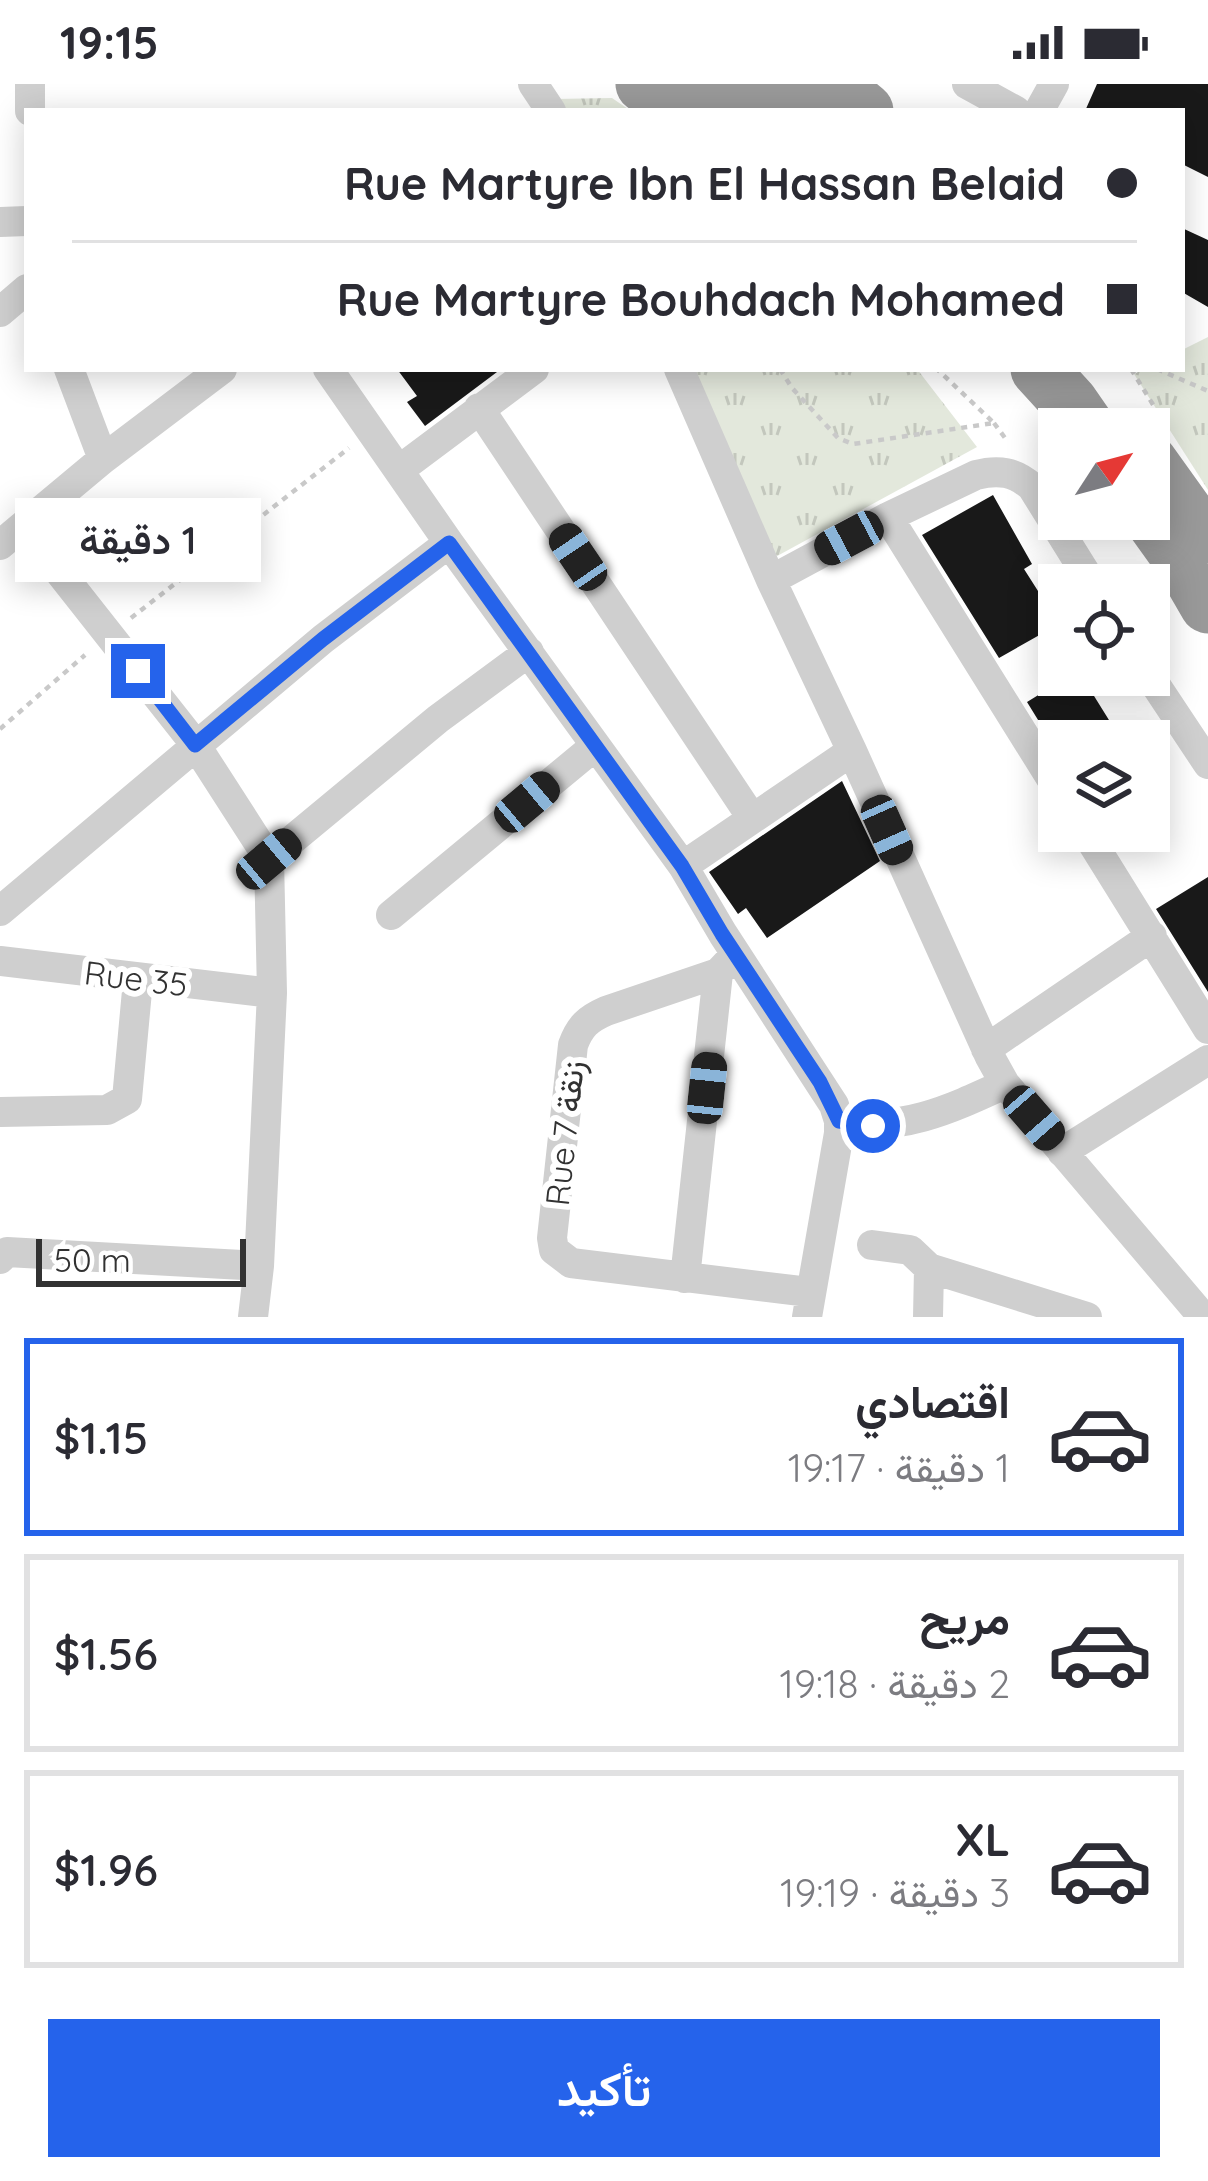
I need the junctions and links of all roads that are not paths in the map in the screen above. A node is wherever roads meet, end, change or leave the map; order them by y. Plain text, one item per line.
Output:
1 (644, 84) edge
2 (716, 84) edge
3 (780, 84) edge
4 (832, 84) edge
5 (967, 84) edge
6 (675, 108) edge
7 (750, 108) edge
8 (811, 108) edge
9 (861, 108) edge
10 (1011, 108) edge
11 (24, 292) edge
12 (0, 312) edge
13 (71, 372) edge
14 (218, 372) edge
15 (330, 372) edge
16 (530, 372) edge
17 (680, 372) edge
18 (1023, 372) edge
19 (1070, 392) edge
20 (479, 408) junction
21 (103, 459) junction
22 (399, 470) junction
23 (1170, 491) edge
24 (888, 517) junction
25 (12, 536) edge
26 (1168, 540) edge
27 (449, 543) junction
28 (1208, 544) edge
29 (1080, 564) edge
30 (771, 580) junction
31 (1208, 605) edge
32 (529, 652) junction
33 (1162, 696) edge
34 (195, 745) junction
35 (595, 746) junction
36 (852, 751) junction
37 (1038, 756) edge
38 (1208, 764) edge
39 (752, 818) junction
40 (1098, 852) edge
41 (269, 859) junction
42 (682, 866) junction
43 (0, 911) edge
44 (391, 915) dead end
45 (1152, 936) junction
46 (0, 962) edge
47 (727, 963) junction
48 (139, 980) junction
49 (272, 993) junction
50 (1208, 1029) edge
51 (986, 1049) junction
52 (1208, 1060) edge
53 (1005, 1084) junction
54 (0, 1112) edge
55 (839, 1121) junction
56 (1063, 1152) junction
57 (872, 1244) dead end
58 (2, 1250) edge
59 (259, 1266) junction
60 (929, 1268) junction
61 (685, 1278) junction
62 (808, 1304) edge
63 (253, 1317) edge
64 (928, 1317) edge
65 (1087, 1317) edge
66 (1203, 1317) edge

1 - 6 highway
2 - 7 highway
3 - 8 highway
4 - 9 highway
5 - 10 street
11 - 12 street
13 - 21 street
14 - 21 street
15 - 22 street
16 - 20 street
17 - 30 street
18 - 19 highway
20 - 22 street
20 - 39 street
21 - 25 street
22 - 27 street
23 - 28 highway
24 - 29 street
24 - 30 street
24 - 37 street
25 - 34 street
26 - 31 highway
27 - 32 street
27 - 34 street
30 - 36 street
32 - 35 street
32 - 41 street
33 - 38 street
34 - 41 street
34 - 43 street
35 - 42 street
35 - 44 street
36 - 39 street
36 - 51 street
39 - 42 street
40 - 45 street
41 - 49 street
42 - 47 street
45 - 50 street
45 - 51 street
46 - 48 street, Rue 35
47 - 55 street
47 - 61 street
47 - 61 street, Rue 7 زنقة
48 - 49 street, Rue 35
48 - 54 street
49 - 59 street
51 - 53 street
52 - 56 street
53 - 55 street
53 - 56 street
55 - 62 street
56 - 66 street
57 - 60 street
58 - 59 street
59 - 63 street
60 - 64 street
60 - 65 street
61 - 62 street

